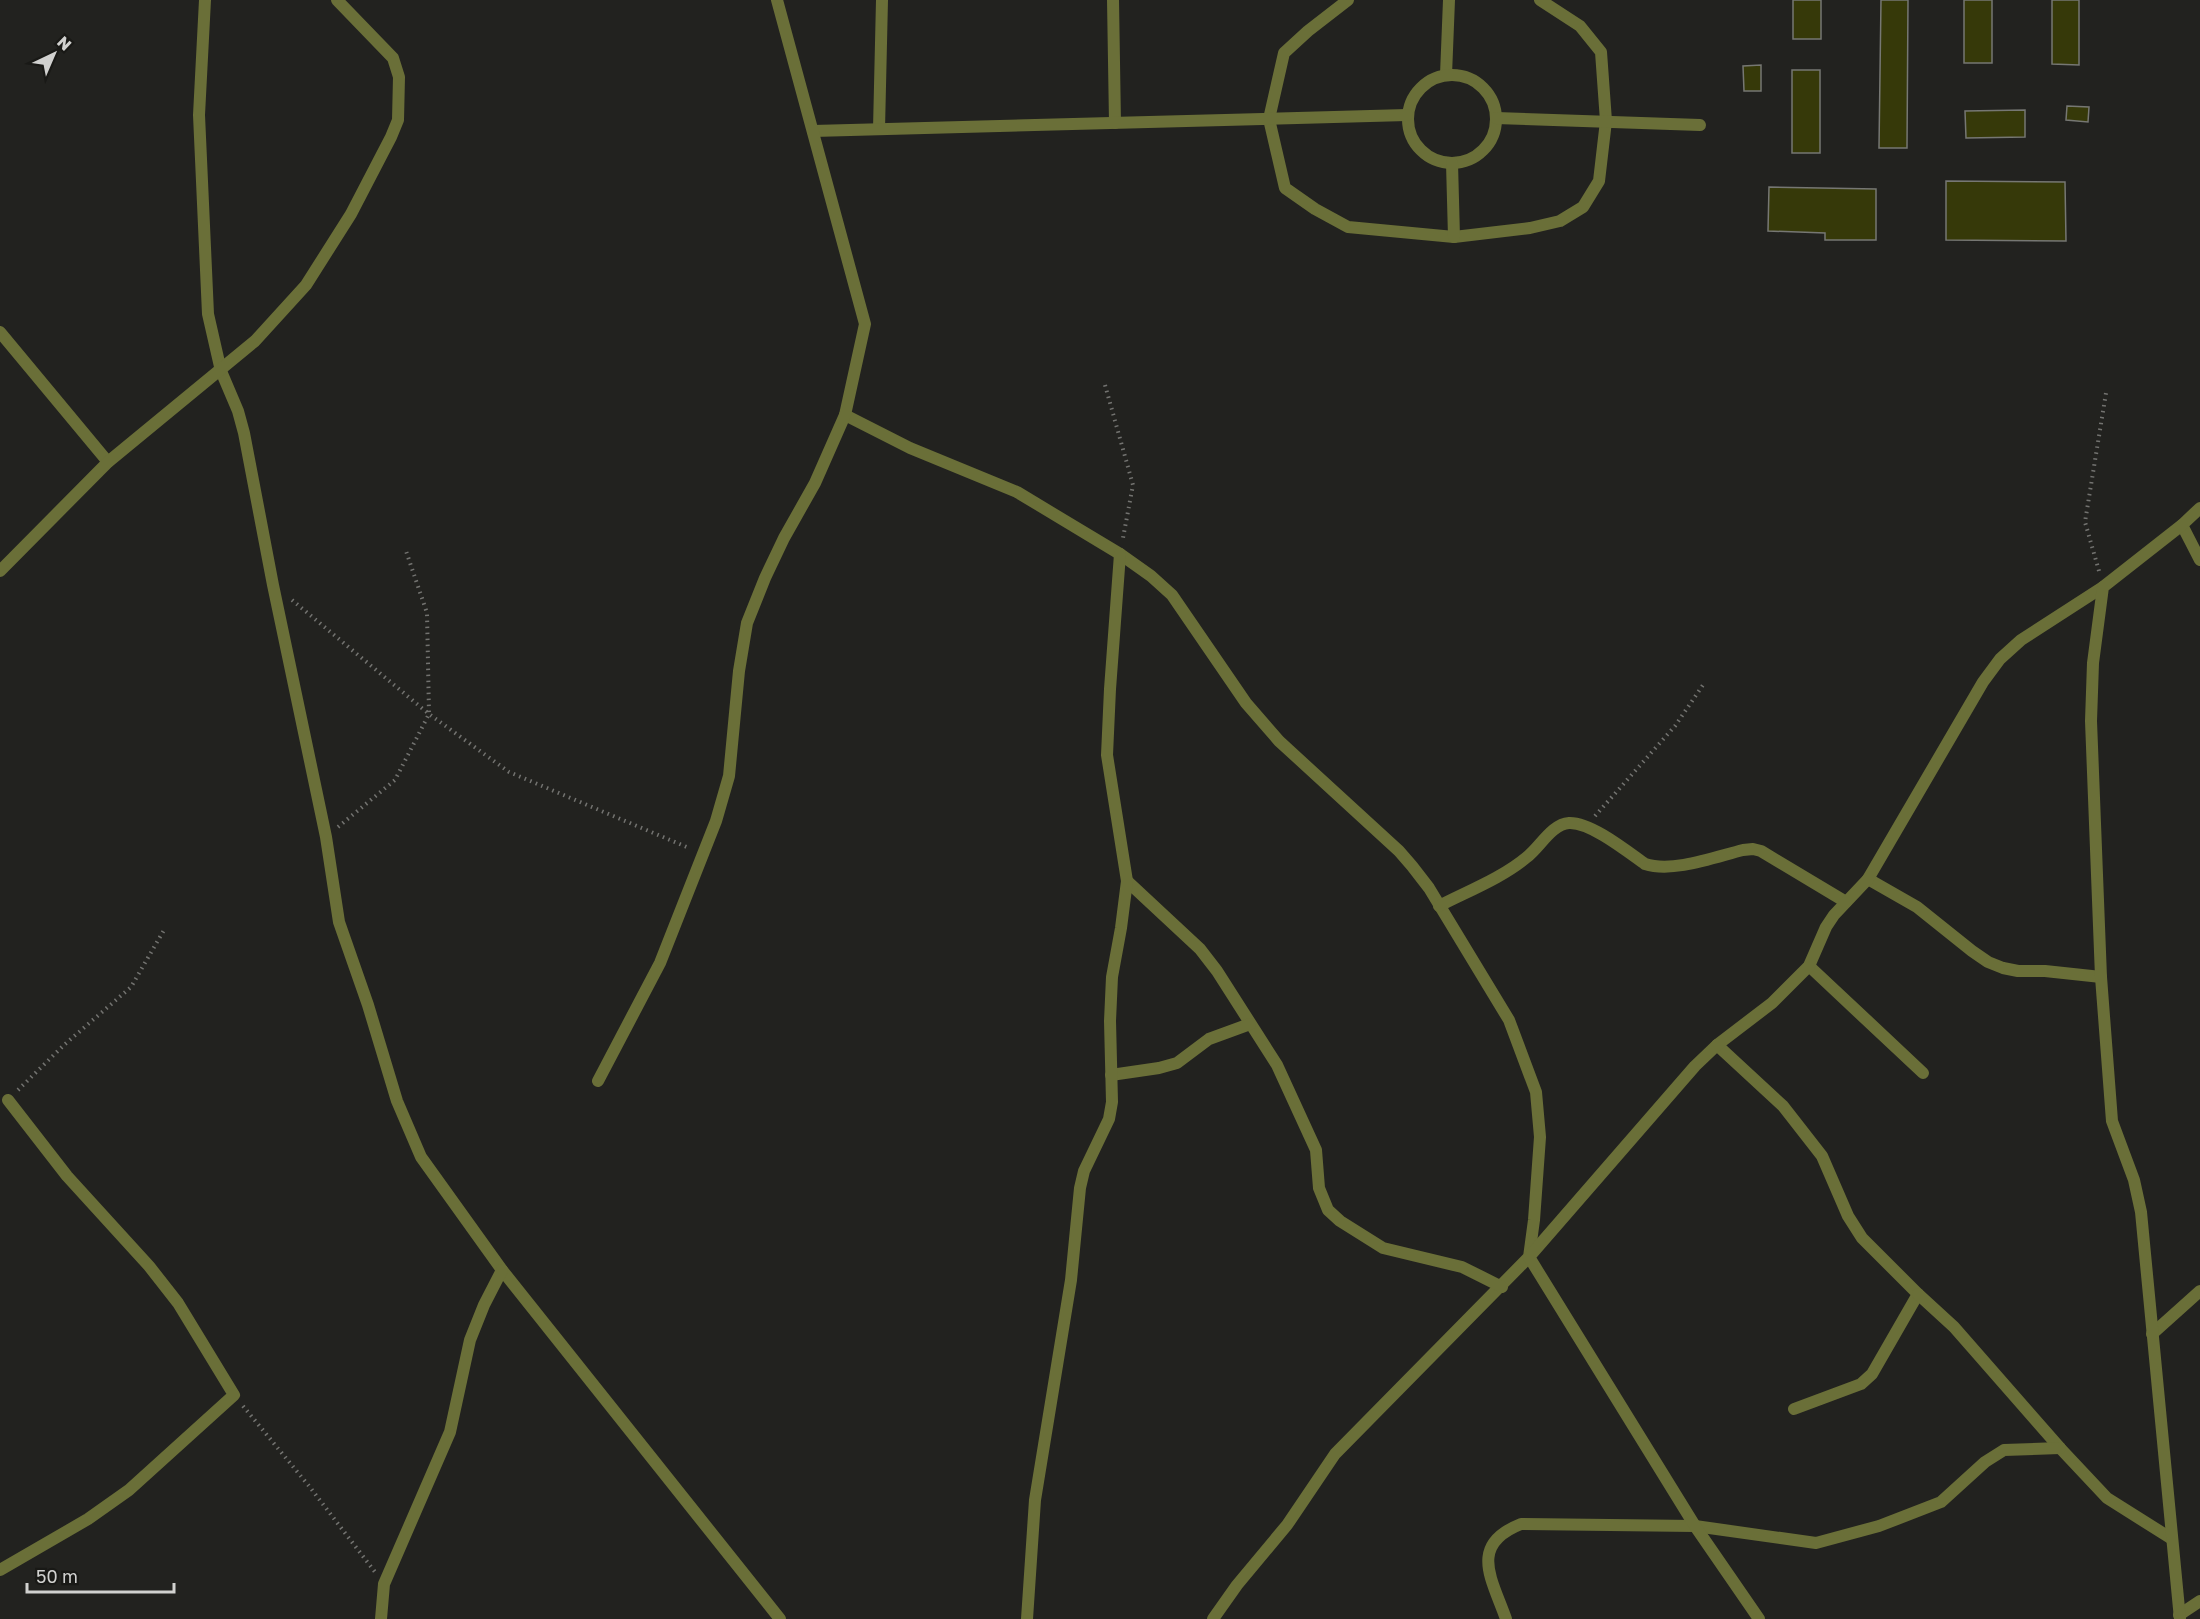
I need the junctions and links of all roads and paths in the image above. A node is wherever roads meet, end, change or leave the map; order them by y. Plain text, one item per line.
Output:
1 (205, 0) edge
2 (337, 0) edge
3 (777, 0) edge
4 (882, 0) edge
5 (1113, 0) edge
6 (1348, 0) edge
7 (1449, 0) edge
8 (1540, 0) edge
9 (1446, 75) junction
10 (1407, 115) junction
11 (1496, 118) junction
12 (1269, 119) junction
13 (1606, 121) junction
14 (1115, 123) junction
15 (1700, 125) dead end
16 (879, 129) junction
17 (813, 131) junction
18 (1452, 163) junction
19 (1454, 237) junction
20 (0, 332) edge
21 (221, 371) junction
22 (1105, 385) dead end
23 (2106, 393) dead end
24 (845, 415) junction
25 (108, 462) junction
26 (2200, 508) edge
27 (2182, 525) junction
28 (405, 548) dead end
29 (1120, 554) junction
30 (2200, 560) edge
31 (0, 572) edge
32 (273, 585) junction
33 (2103, 587) junction
34 (1702, 685) dead end
35 (429, 714) junction
36 (1587, 826) junction
37 (326, 837) junction
38 (702, 854) junction
39 (1868, 879) junction
40 (1127, 881) junction
41 (1846, 902) junction
42 (1439, 906) junction
43 (164, 930) dead end
44 (1809, 966) junction
45 (2102, 977) junction
46 (1250, 1024) junction
47 (1717, 1045) junction
48 (1923, 1073) dead end
49 (1111, 1075) junction
50 (598, 1081) dead end
51 (8, 1100) joint
52 (1529, 1257) junction
53 (502, 1270) junction
54 (1502, 1287) junction
55 (2200, 1291) edge
56 (1918, 1294) junction
57 (2152, 1334) junction
58 (234, 1395) junction
59 (1794, 1409) dead end
60 (2060, 1448) junction
61 (1695, 1526) junction
62 (2172, 1539) junction
63 (0, 1570) edge
64 (384, 1584) junction
65 (2200, 1601) edge
66 (2180, 1617) edge
67 (381, 1619) edge
68 (780, 1619) edge
69 (1027, 1619) edge
70 (1213, 1619) edge
71 (1506, 1619) edge
72 (1759, 1619) edge

1 - 21 street
2 - 21 street
3 - 17 street
4 - 16 street
5 - 14 street
6 - 12 street
7 - 9 street
8 - 13 street
9 - 10 street
9 - 11 street
10 - 12 street
10 - 18 street
11 - 13 street
11 - 18 street
12 - 14 street
12 - 19 street
13 - 15 street
13 - 19 street
14 - 16 street
16 - 17 street
17 - 24 street
18 - 19 street
20 - 25 street
21 - 25 street
21 - 32 street
22 - 29 path
23 - 33 path
24 - 29 street
24 - 38 street
25 - 31 street
26 - 27 street
27 - 30 street
27 - 33 street
28 - 35 path
29 - 40 street
29 - 42 street
32 - 35 path
32 - 37 street
33 - 39 street
33 - 45 street
34 - 36 path
35 - 37 path
35 - 38 path
36 - 41 street
36 - 42 street
37 - 53 street
38 - 50 street
39 - 41 street
39 - 45 street
40 - 46 street
40 - 49 street
41 - 44 street
42 - 52 street
43 - 51 path
44 - 47 street
44 - 48 street
45 - 57 street
46 - 49 street
46 - 54 street
47 - 52 street
47 - 56 street
49 - 69 street
51 - 58 street
52 - 54 street
52 - 61 street
53 - 64 street
53 - 68 street
54 - 70 street
55 - 57 street
56 - 59 street
56 - 60 street
57 - 62 street
58 - 63 street
58 - 64 path
60 - 61 street
60 - 62 street
61 - 71 street
61 - 72 street
62 - 66 street
64 - 67 street
65 - 66 street

